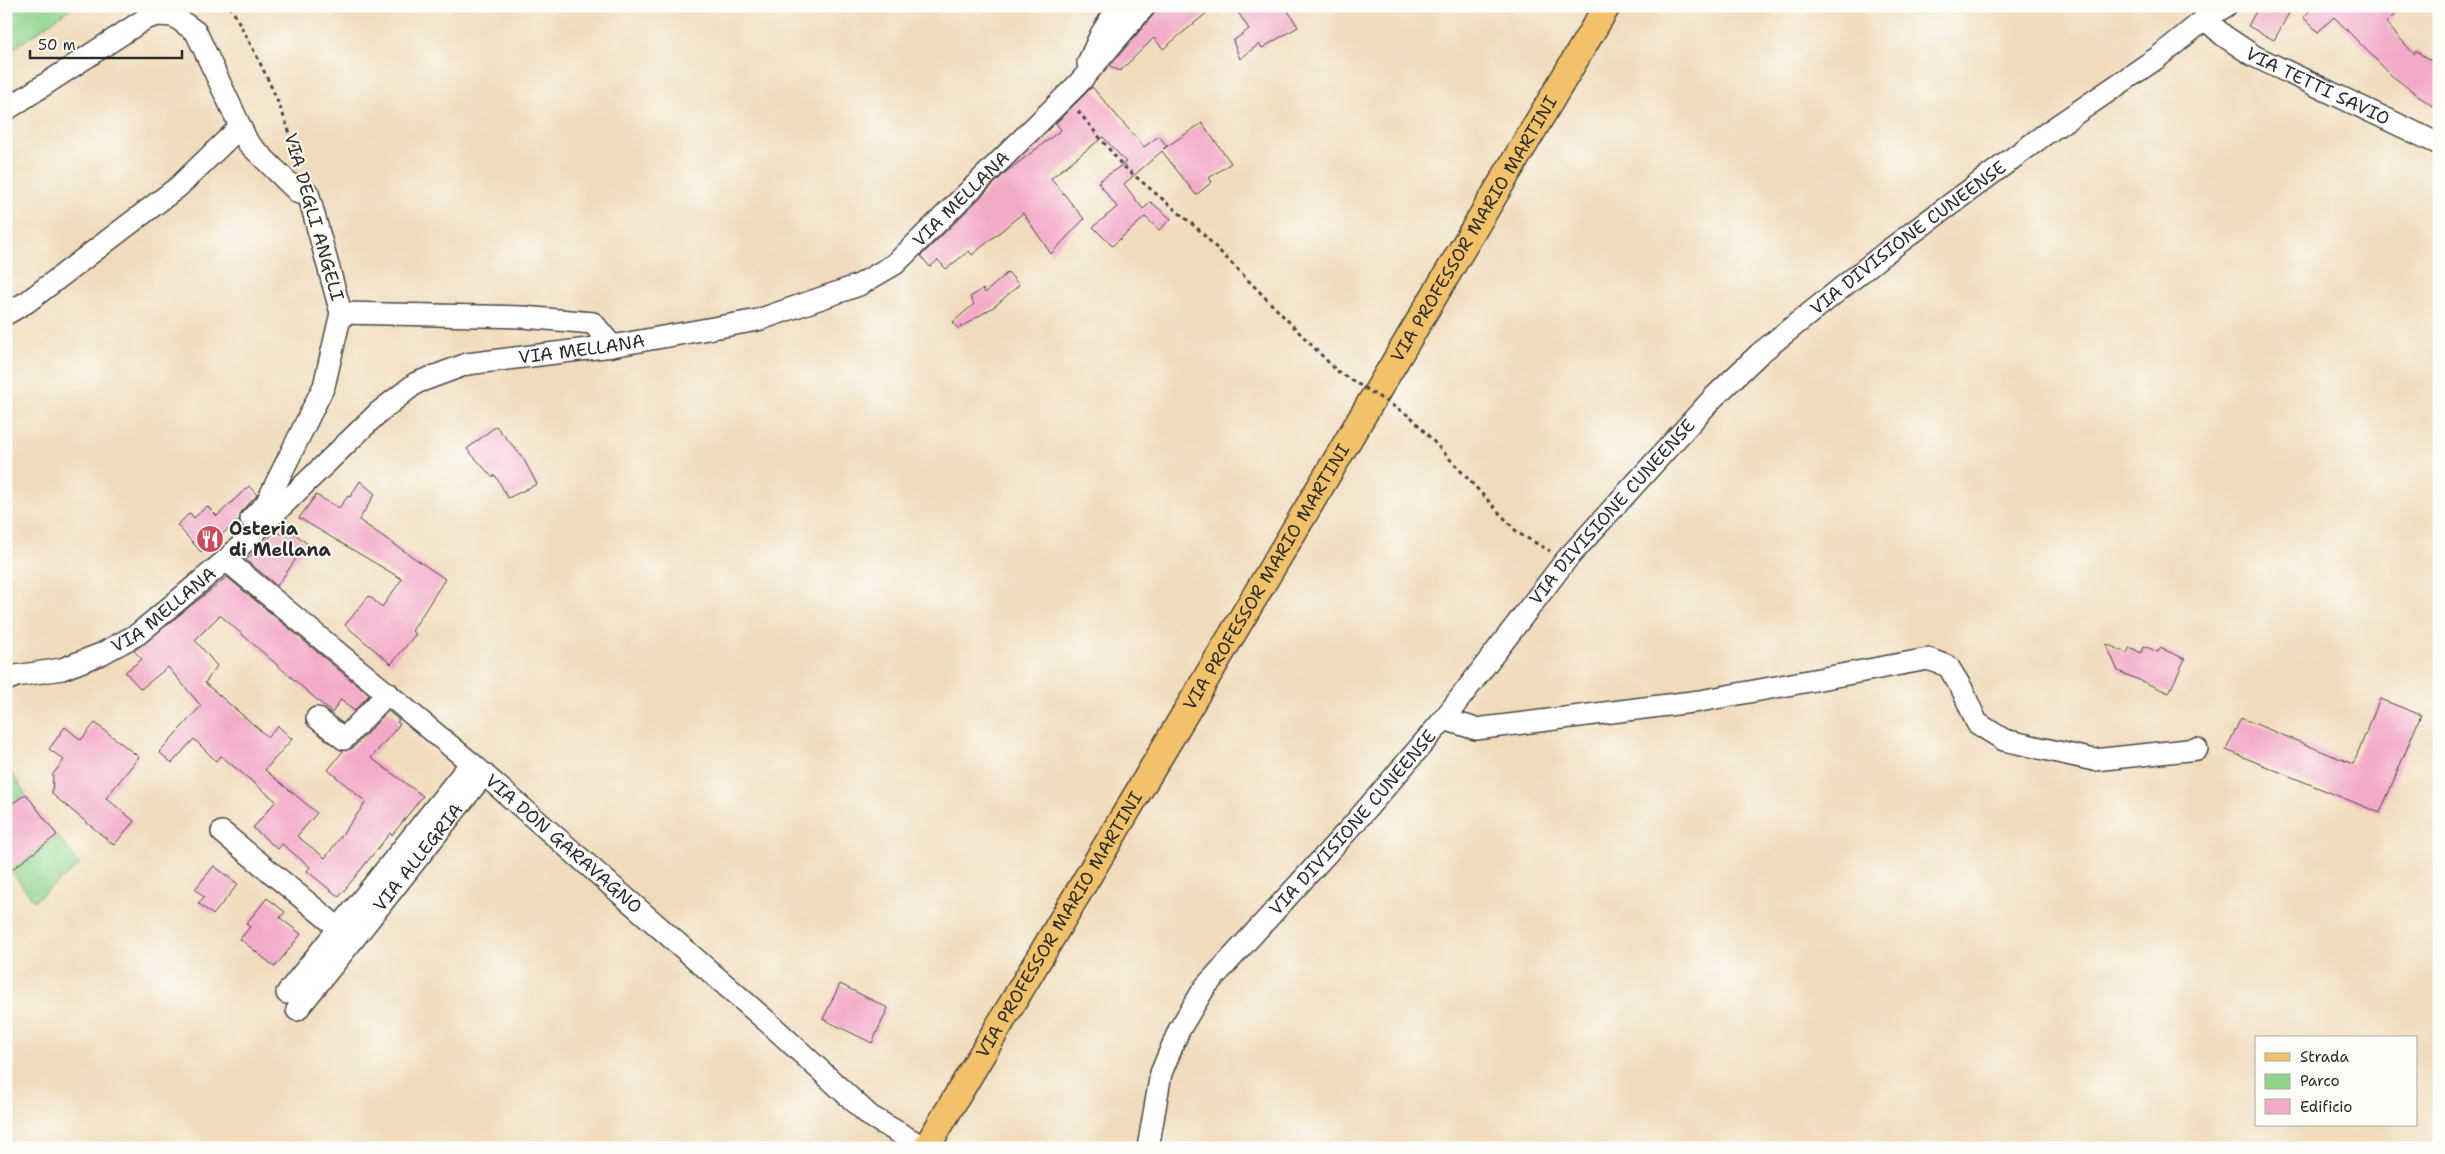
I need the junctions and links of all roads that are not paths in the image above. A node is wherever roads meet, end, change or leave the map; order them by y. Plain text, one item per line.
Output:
1 (1119, 6) edge
2 (1145, 6) edge
3 (1606, 6) edge
4 (2226, 6) edge
5 (2205, 19) junction
6 (1072, 89) junction
7 (6, 110) edge
8 (240, 127) junction
9 (2439, 144) edge
10 (341, 313) junction
11 (6, 314) edge
12 (612, 346) junction
13 (226, 560) junction
14 (6, 680) edge
15 (388, 692) junction
16 (318, 718) dead end
17 (1444, 719) junction
18 (2197, 749) dead end
19 (478, 769) junction
20 (222, 832) dead end
21 (346, 935) junction
22 (292, 1001) dead end
23 (926, 1148) edge
24 (1148, 1148) edge

1 - 6 street
2 - 6 street, VIA MELLANA
3 - 23 main road, VIA PROFESSOR MARIO MARTINI
4 - 5 street, VIA DIVISIONE CUNEENSE
5 - 9 street, VIA TETTI SAVIO
5 - 17 street, VIA DIVISIONE CUNEENSE
6 - 12 street, VIA MELLANA
7 - 8 street
8 - 10 street, VIA DEGLI ANGELI
8 - 11 street
10 - 12 street
10 - 13 street, VIA DEGLI ANGELI
12 - 13 street, VIA MELLANA
13 - 14 street, VIA MELLANA
13 - 15 street, VIA DON GARAVAGNO
15 - 16 street
15 - 19 street, VIA DON GARAVAGNO
17 - 18 street
17 - 24 street, VIA DIVISIONE CUNEENSE
19 - 21 street, VIA ALLEGRIA
19 - 23 street, VIA DON GARAVAGNO
20 - 21 street
21 - 22 street, VIA ALLEGRIA

